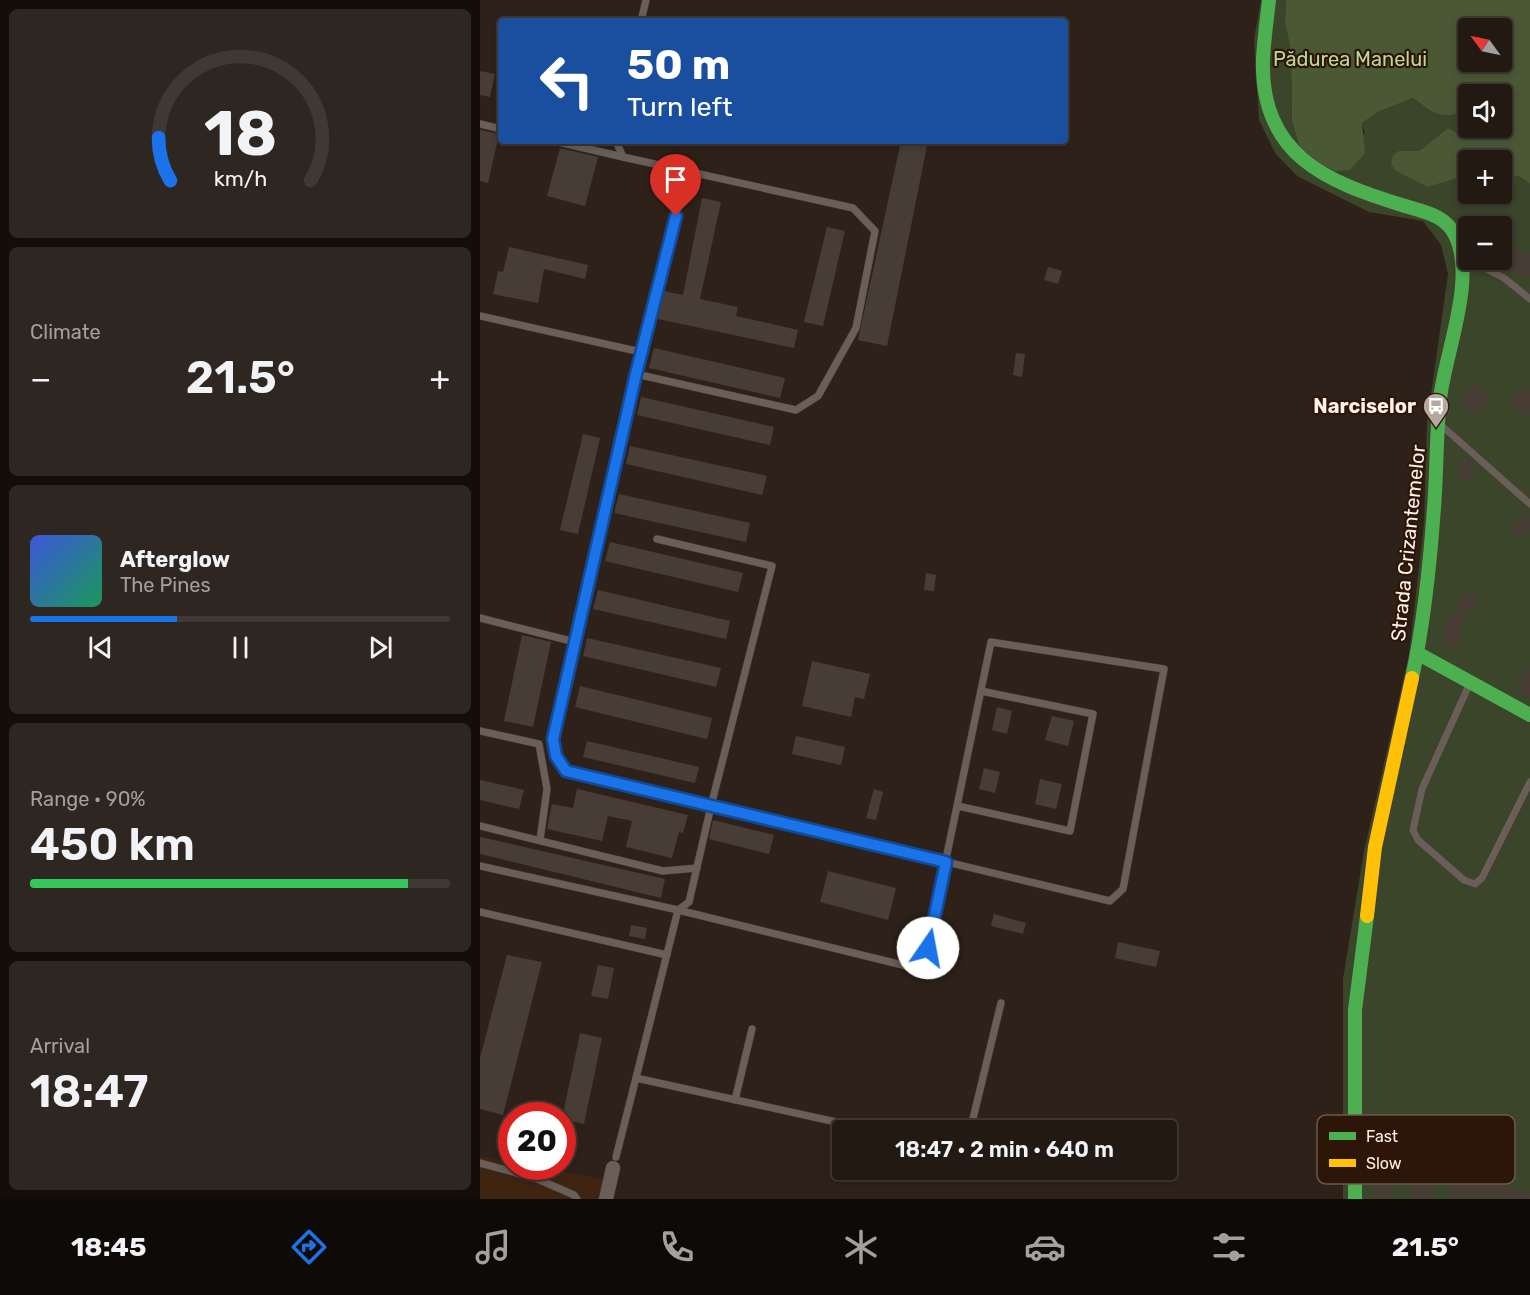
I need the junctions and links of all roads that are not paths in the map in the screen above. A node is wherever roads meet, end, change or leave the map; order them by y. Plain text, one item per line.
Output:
1 (646, 0) edge
2 (1269, 0) edge
3 (642, 18) edge
4 (480, 124) edge
5 (498, 128) edge
6 (567, 144) edge
7 (617, 144) edge
8 (623, 157) junction
9 (687, 171) junction
10 (1458, 241) edge
11 (1465, 270) edge
12 (1489, 270) edge
13 (1530, 299) edge
14 (480, 316) edge
15 (641, 352) junction
16 (636, 374) junction
17 (1439, 424) junction
18 (1530, 504) edge
19 (657, 538) dead end
20 (480, 618) edge
21 (575, 642) junction
22 (1417, 652) junction
23 (1471, 681) junction
24 (981, 691) junction
25 (1530, 715) edge
26 (480, 731) edge
27 (1530, 782) edge
28 (711, 806) junction
29 (958, 806) junction
30 (480, 826) edge
31 (540, 840) junction
32 (946, 862) junction
33 (480, 866) edge
34 (697, 868) junction
35 (678, 910) junction
36 (480, 912) edge
37 (667, 955) junction
38 (1001, 1003) dead end
39 (752, 1029) dead end
40 (636, 1078) junction
41 (735, 1100) junction
42 (1355, 1115) edge
43 (973, 1120) edge
44 (832, 1121) edge
45 (614, 1162) joint
46 (480, 1163) edge
47 (1356, 1184) edge
48 (577, 1199) edge
49 (606, 1199) edge
50 (1356, 1199) edge

1 - 3 lane
2 - 10 street, Strada Crizantemelor
4 - 5 lane
6 - 8 lane
7 - 8 lane
8 - 9 lane
9 - 15 lane
9 - 16 lane
11 - 17 street, Strada Crizantemelor
12 - 13 lane
14 - 15 lane
15 - 16 lane
16 - 21 lane
17 - 18 lane
17 - 22 street, Strada Crizantemelor
19 - 28 lane
20 - 21 lane
21 - 28 lane
22 - 23 street
22 - 42 street, Strada Crizantemelor
23 - 25 street
23 - 27 lane
24 - 29 lane
24 - 29 lane
24 - 32 lane
26 - 31 lane
28 - 32 lane
28 - 34 lane
29 - 32 lane
30 - 31 lane
31 - 34 lane
32 - 35 lane
33 - 35 lane
34 - 35 lane
35 - 37 lane
36 - 37 lane
37 - 40 lane
38 - 43 lane
39 - 41 lane
40 - 41 lane
40 - 45 lane
41 - 44 lane
45 - 49 street
46 - 48 lane
47 - 50 street, Strada Crizantemelor

